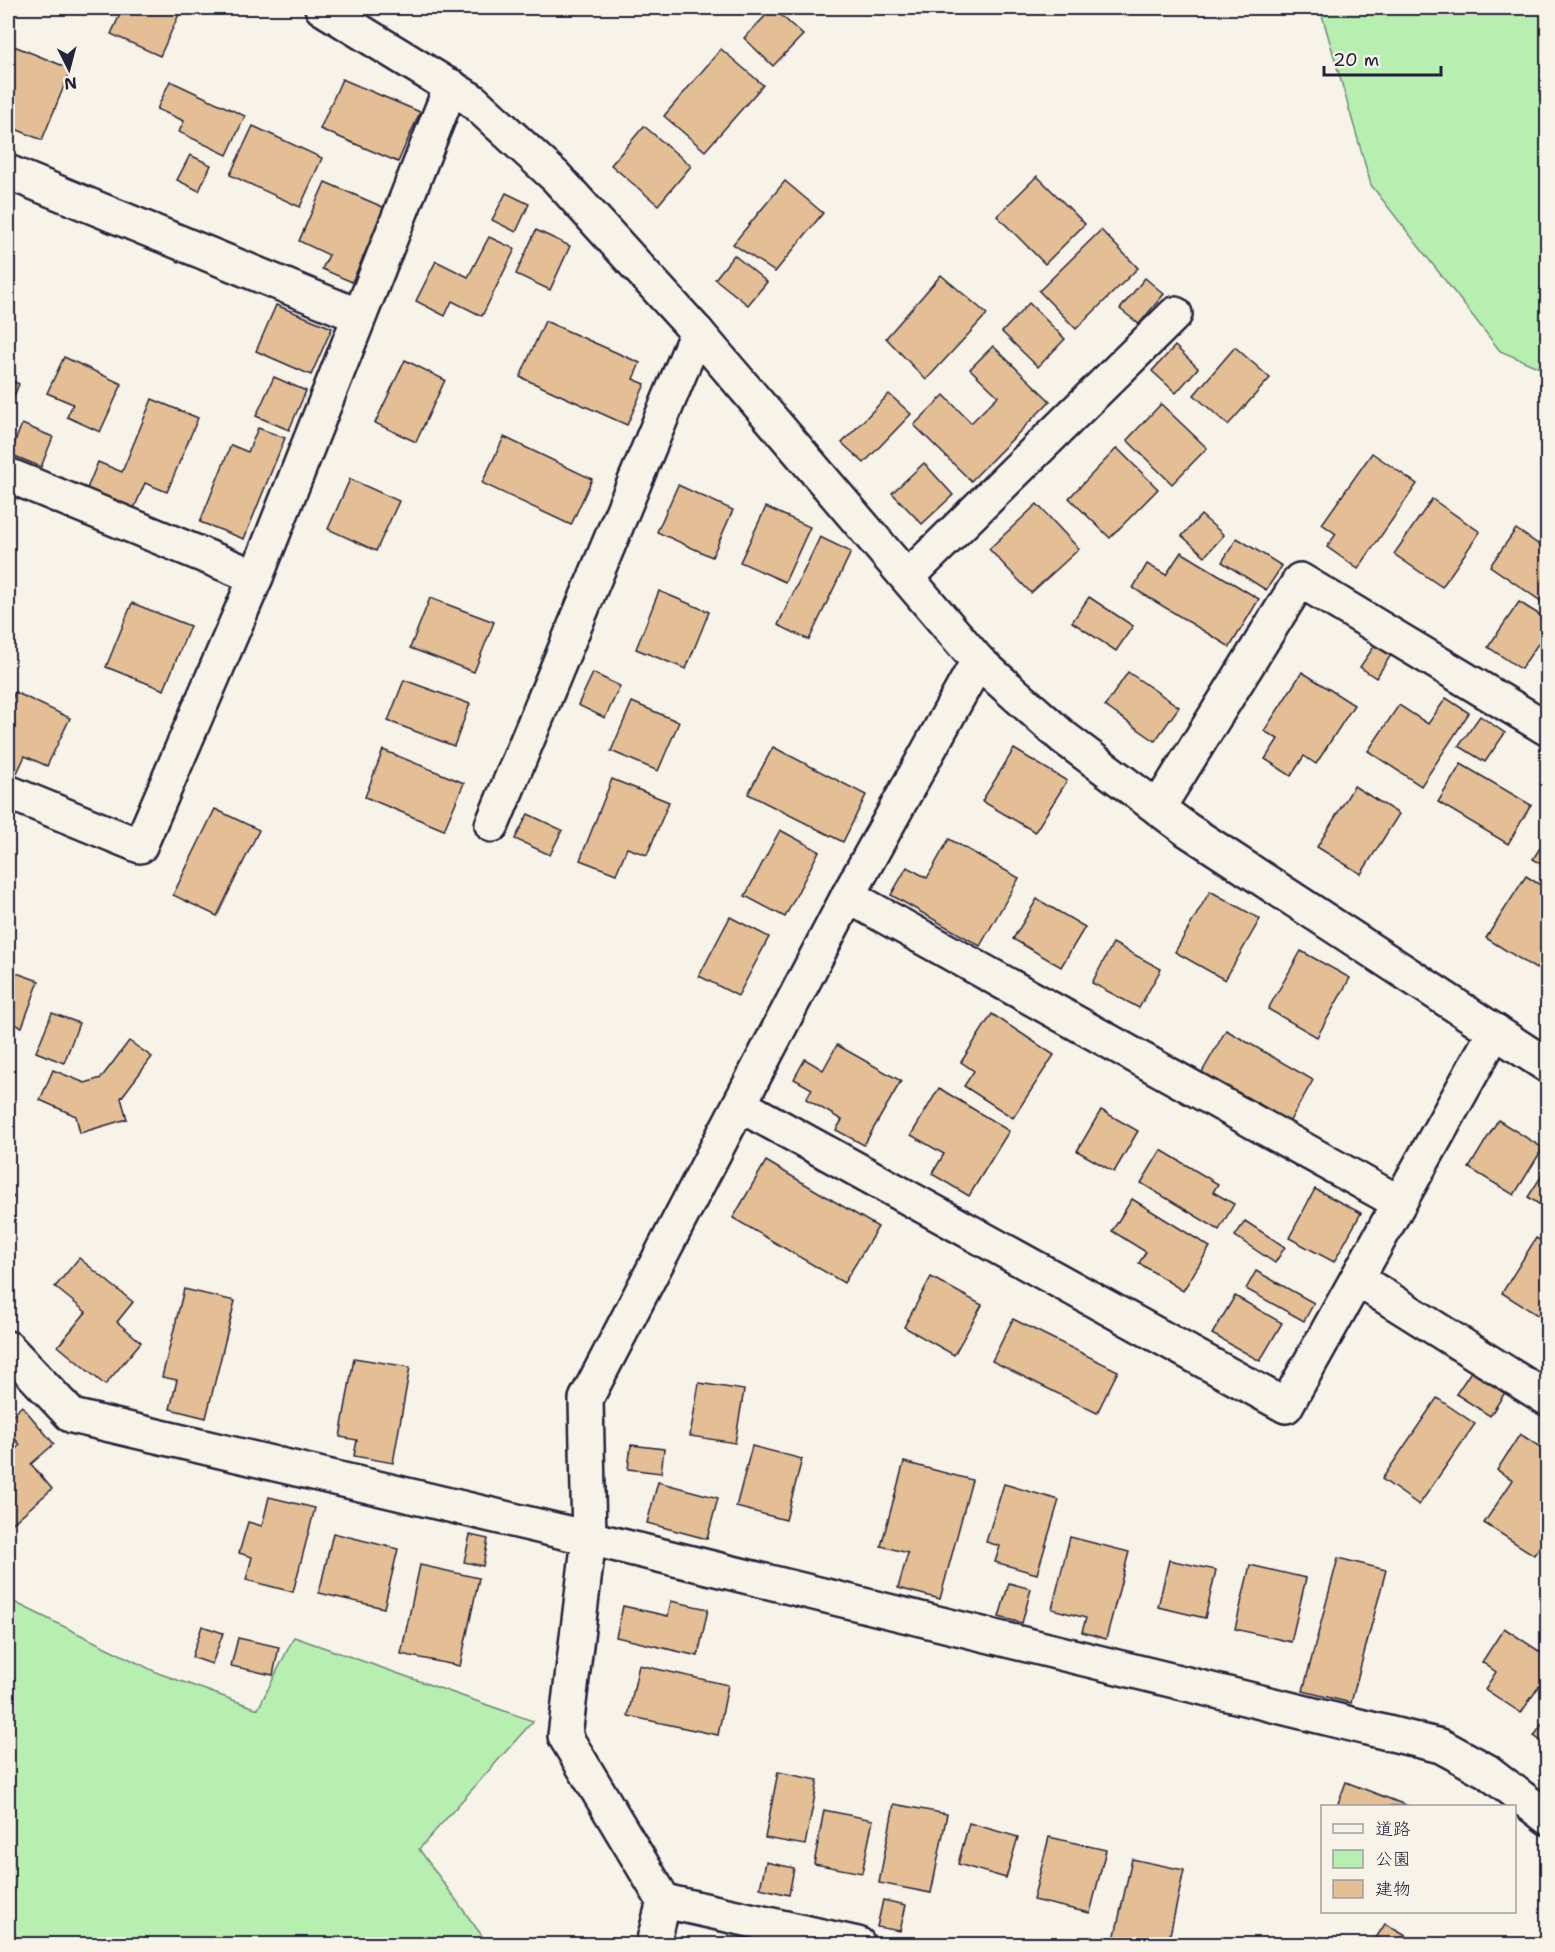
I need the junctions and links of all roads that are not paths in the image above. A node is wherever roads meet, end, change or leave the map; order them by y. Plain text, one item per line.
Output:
1 (322, 8) edge
2 (451, 86) junction
3 (8, 172) edge
4 (1175, 314) dead end
5 (359, 316) junction
6 (698, 332) junction
7 (8, 475) edge
8 (256, 577) junction
9 (908, 577) junction
10 (978, 661) junction
11 (1544, 720) edge
12 (8, 792) edge
13 (1158, 808) junction
14 (492, 825) dead end
15 (848, 896) junction
16 (1495, 1031) junction
17 (1548, 1066) edge
18 (740, 1105) junction
19 (1398, 1202) junction
20 (1357, 1279) junction
21 (8, 1348) edge
22 (1548, 1400) edge
23 (589, 1538) junction
24 (1548, 1818) edge
25 (664, 1901) junction
26 (653, 1944) edge
27 (858, 1944) edge

1 - 2 street
2 - 5 street
2 - 6 street
3 - 5 street
4 - 9 street
5 - 8 street
6 - 9 street
6 - 14 street
7 - 8 street
8 - 12 street
9 - 10 street
10 - 13 street
10 - 15 street
11 - 13 street
13 - 16 street
15 - 18 street
15 - 19 street
16 - 17 street
16 - 19 street
18 - 20 street
18 - 23 street
19 - 20 street
20 - 22 street
21 - 23 street
23 - 24 street
23 - 25 street
25 - 26 street
25 - 27 street

